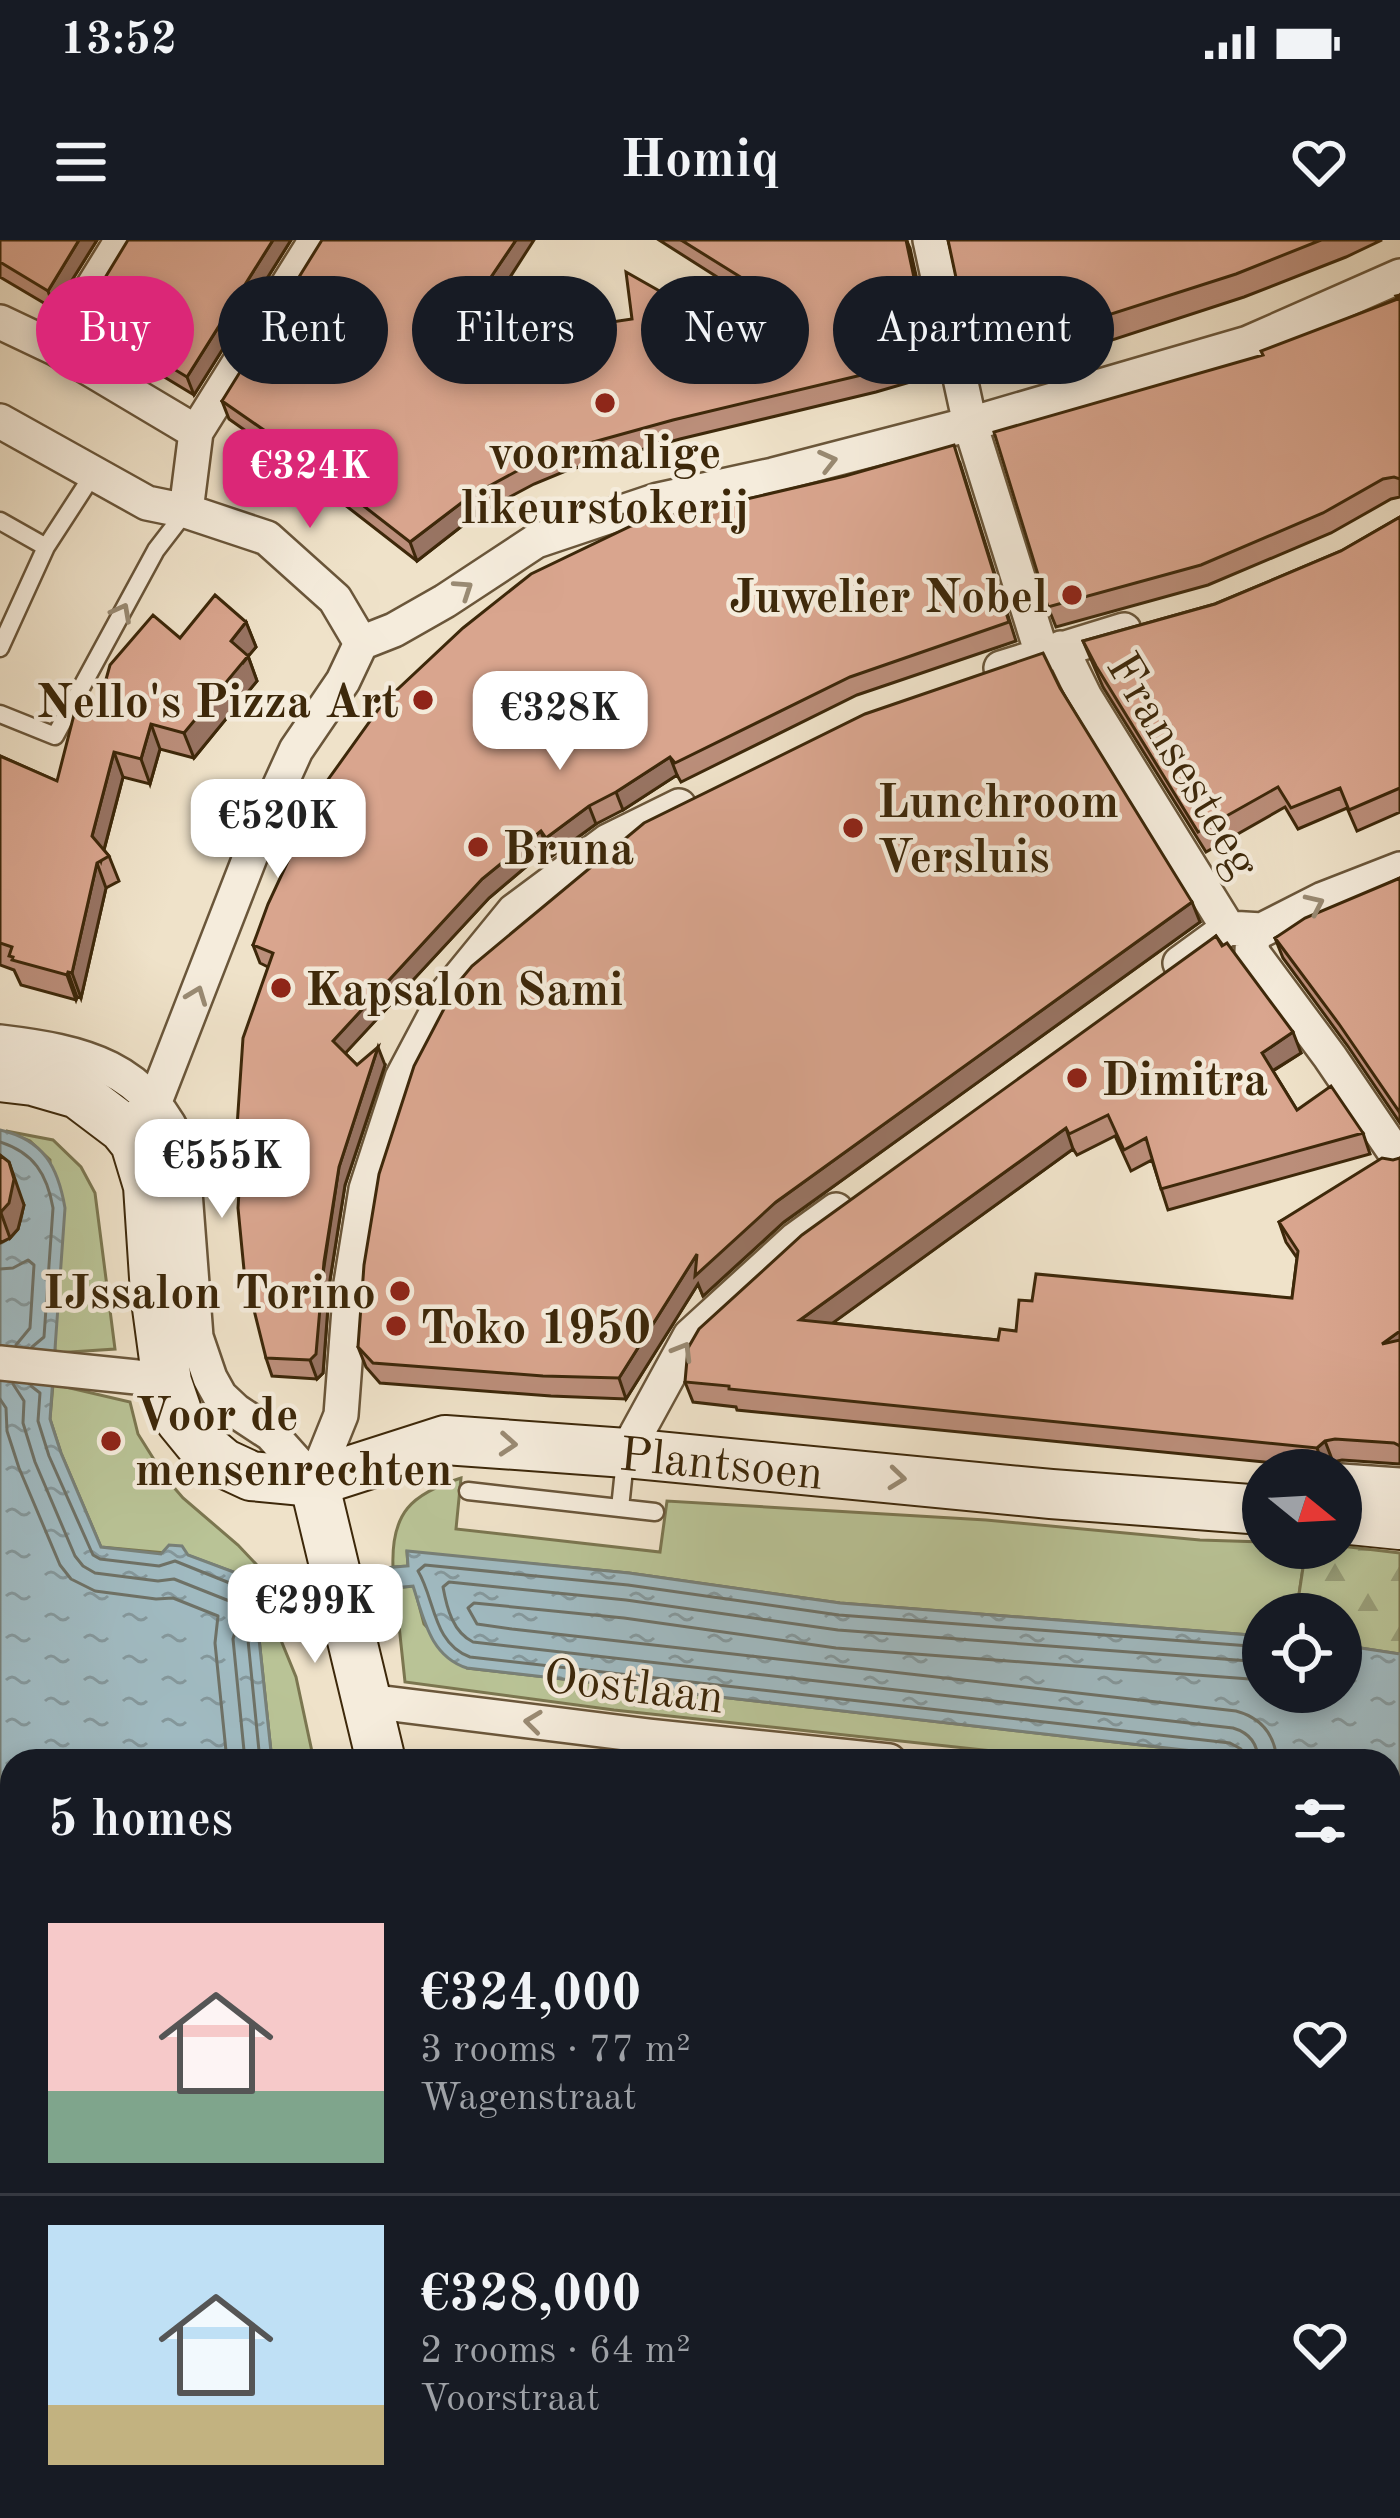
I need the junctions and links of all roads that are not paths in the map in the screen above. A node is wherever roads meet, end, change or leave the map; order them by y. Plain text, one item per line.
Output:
1 (122, 240) edge
2 (316, 240) edge
3 (930, 240) edge
4 (100, 276) edge
5 (1400, 276) edge
6 (0, 322) edge
7 (36, 339) edge
8 (115, 384) edge
9 (0, 421) edge
10 (970, 424) junction
11 (196, 432) junction
12 (94, 472) junction
13 (186, 511) junction
14 (0, 520) edge
15 (46, 547) junction
16 (1149, 623) edge
17 (361, 643) junction
18 (0, 649) edge
19 (1052, 651) junction
20 (975, 677) edge
21 (0, 714) edge
22 (715, 789) edge
23 (1400, 868) edge
24 (1241, 929) junction
25 (1153, 982) edge
26 (0, 1042) edge
27 (0, 1077) edge
28 (139, 1116) junction
29 (1400, 1160) edge
30 (853, 1198) edge
31 (0, 1364) edge
32 (156, 1380) junction
33 (626, 1453) junction
34 (314, 1482) junction
35 (1362, 1482) edge
36 (1400, 1485) edge
37 (468, 1491) dead end
38 (620, 1508) junction
39 (1242, 1508) edge
40 (655, 1512) dead end
41 (1362, 1521) edge
42 (1400, 1525) edge
43 (368, 1701) junction
44 (378, 1749) edge
45 (652, 1749) edge

1 - 4 street
2 - 11 street
3 - 10 street, Fransesteeg
5 - 10 street
6 - 7 street
8 - 11 street
9 - 12 street
17 -> 10 street
10 - 19 street, Fransesteeg
11 - 13 street
12 - 13 street
12 - 15 lane
13 - 17 street
21 -> 13 lane
14 - 15 lane
15 - 18 lane
16 - 19 street
28 -> 17 street
19 - 20 street
19 - 24 street, Fransesteeg
22 - 34 street
24 -> 23 street
24 - 25 street
24 - 29 street, Fransesteeg
26 - 28 street
27 - 28 street
28 - 32 street
28 - 34 street
33 -> 30 street
31 - 32 street
32 - 34 street, Plantsoen
34 -> 33 street, Plantsoen
33 - 38 lane
33 -> 39 street, Plantsoen
34 - 43 street
35 - 36 street
37 - 38 lane
38 - 40 lane
41 - 42 street
43 - 44 street
45 -> 43 street, Oostlaan

